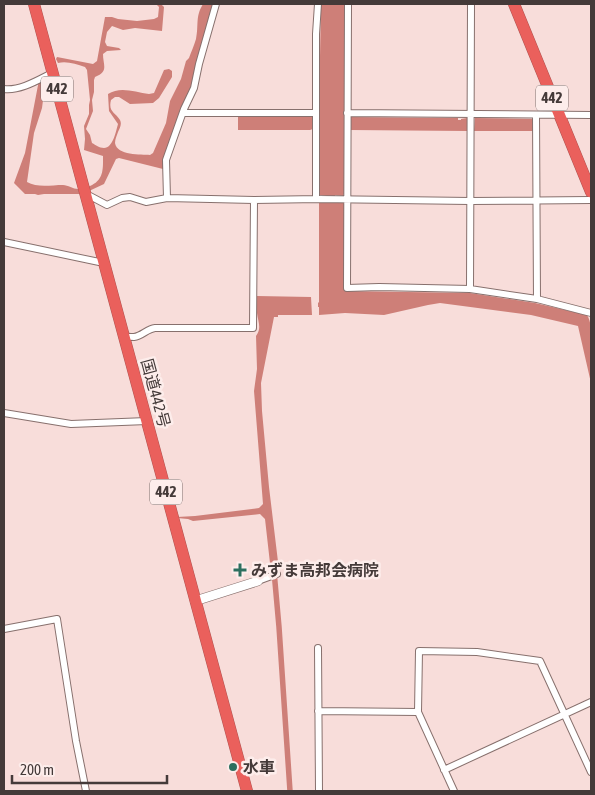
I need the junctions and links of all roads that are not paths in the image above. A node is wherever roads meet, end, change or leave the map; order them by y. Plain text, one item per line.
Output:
1 (34, 4) edge
2 (216, 4) edge
3 (318, 4) edge
4 (348, 4) edge
5 (471, 4) edge
6 (514, 4) edge
7 (520, 4) edge
8 (52, 73) junction
9 (4, 89) edge
10 (183, 113) junction
11 (316, 113) junction
12 (347, 113) junction
13 (471, 115) junction
14 (536, 115) junction
15 (562, 115) junction
16 (591, 115) edge
17 (591, 178) edge
18 (591, 192) edge
19 (85, 196) junction
20 (166, 198) junction
21 (318, 199) junction
22 (345, 199) junction
23 (254, 200) junction
24 (536, 200) junction
25 (591, 200) edge
26 (470, 201) junction
27 (4, 242) edge
28 (104, 263) junction
29 (470, 289) junction
30 (537, 299) junction
31 (591, 313) edge
32 (124, 336) junction
33 (4, 413) edge
34 (147, 421) junction
35 (277, 574) dead end
36 (258, 581) joint
37 (195, 601) junction
38 (4, 629) edge
39 (318, 648) dead end
40 (591, 702) edge
41 (318, 710) junction
42 (418, 712) junction
43 (564, 715) junction
44 (444, 770) junction
45 (591, 772) edge
46 (86, 791) edge
47 (247, 791) edge
48 (319, 791) edge
49 (454, 791) edge

1 - 8 highway, 国道442号 / 442
2 - 10 street
3 - 11 street
4 - 12 street
5 - 13 street
6 - 15 highway, 442
7 - 15 highway, 442
8 - 9 street
8 - 19 highway, 国道442号 / 442
10 - 11 street
10 - 20 street
11 - 21 street
12 - 13 street
12 - 22 street
13 - 14 street
13 - 26 street
14 - 15 street
14 - 24 street
15 - 16 street
15 - 17 highway, 442
15 - 18 highway, 442
19 - 20 street
19 - 28 highway, 国道442号 / 442
20 - 23 street
21 - 22 street
21 - 23 street
22 - 26 street
22 - 29 street
23 - 32 street
24 - 25 street
24 - 26 street
24 - 30 street
26 - 29 street
27 - 28 street
28 - 32 highway, 国道442号 / 442
29 - 30 street
30 - 31 street
32 - 34 highway, 国道442号 / 442
33 - 34 street
34 - 37 highway, 国道442号 / 442
35 - 36 street
36 - 37 street
37 - 47 highway, 国道442号 / 442
38 - 46 street
39 - 41 street
40 - 43 street
41 - 42 street
41 - 48 street
42 - 43 street
42 - 44 street
43 - 44 street
43 - 45 street
44 - 49 street

